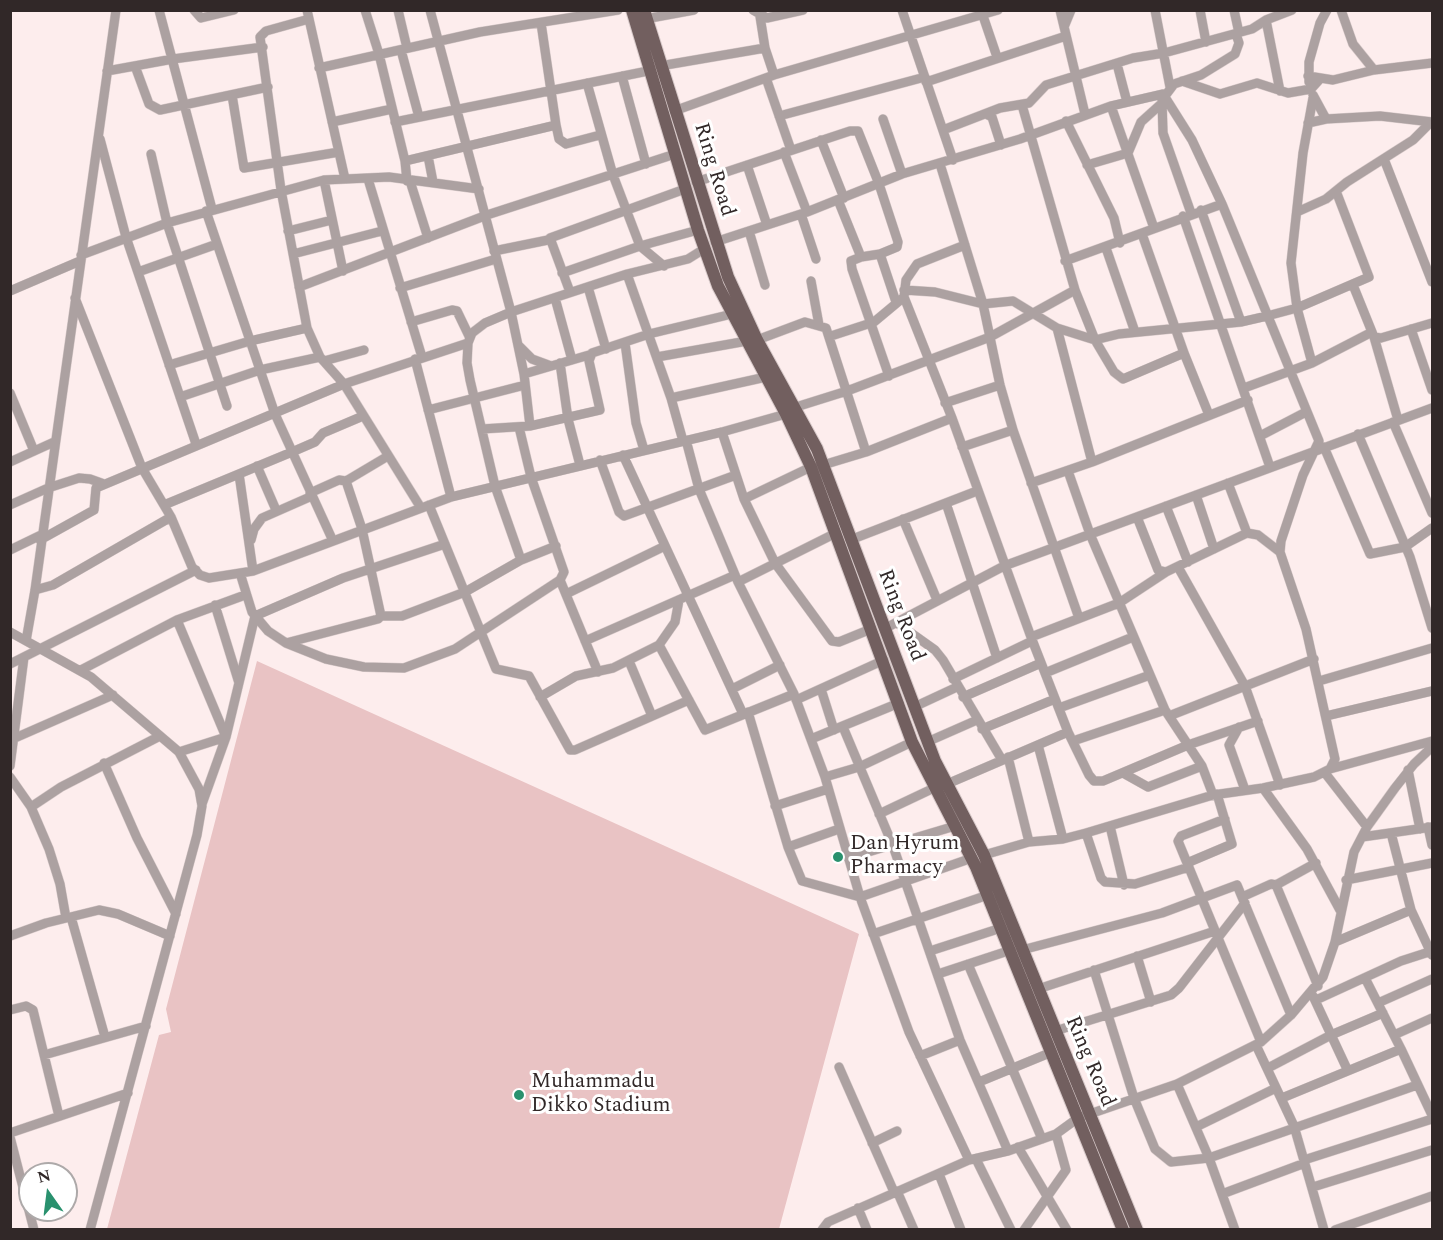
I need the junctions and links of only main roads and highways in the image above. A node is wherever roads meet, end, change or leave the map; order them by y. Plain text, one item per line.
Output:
1 (632, 10) edge
2 (644, 15) edge
3 (654, 68) junction
4 (691, 185) junction
5 (710, 246) junction
6 (752, 340) junction
7 (791, 410) junction
8 (817, 466) junction
9 (940, 786) junction
10 (978, 857) junction
11 (1016, 950) junction
12 (1084, 1115) junction
13 (1123, 1230) edge
14 (1137, 1230) edge

1 - 3 main road, Ring Road
2 - 3 main road, Ring Road
3 - 4 main road, Ring Road
3 - 4 main road, Ring Road
4 - 5 main road, Ring Road
4 - 5 main road, Ring Road
5 - 6 main road, Ring Road
5 - 6 main road, Ring Road
6 - 7 main road, Ring Road
6 - 7 main road, Ring Road
7 - 8 main road, Ring Road
8 - 9 main road, Ring Road
8 - 9 main road, Ring Road
9 - 10 main road, Ring Road
9 - 10 main road, Ring Road
10 - 11 main road, Ring Road
10 - 11 main road, Ring Road
11 - 12 main road, Ring Road
11 - 12 main road, Ring Road
12 - 13 main road, Ring Road
12 - 14 main road, Ring Road

